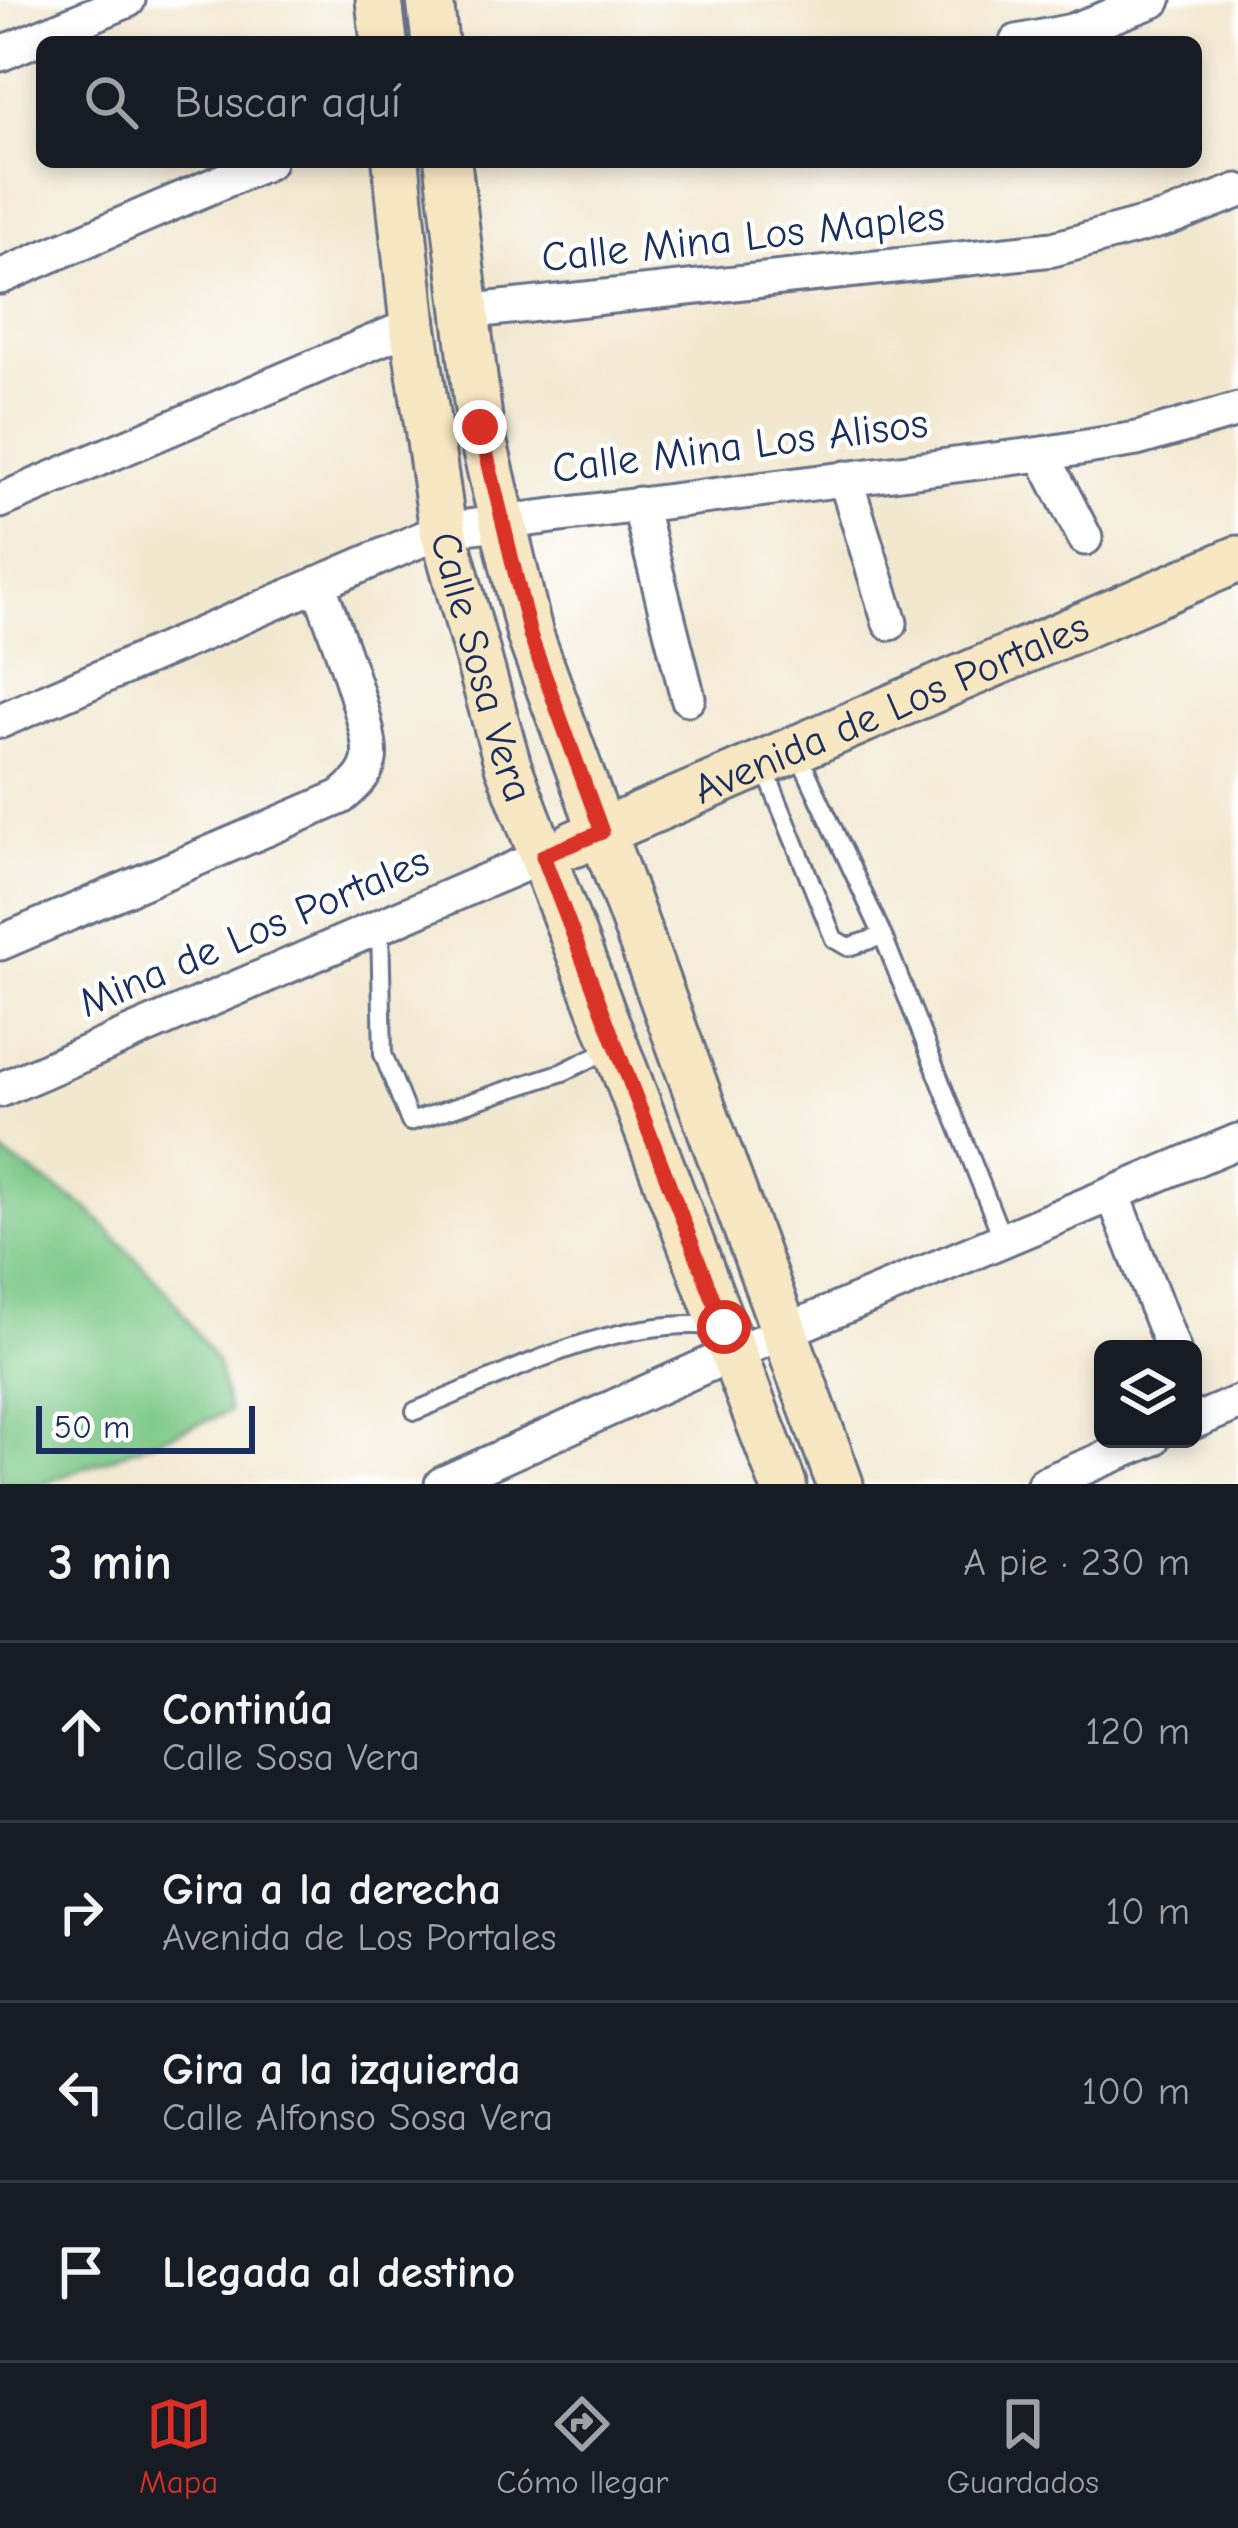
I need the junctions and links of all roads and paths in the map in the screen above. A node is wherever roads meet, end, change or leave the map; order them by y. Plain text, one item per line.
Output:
1 (128, 0) edge
2 (380, 0) edge
3 (430, 0) edge
4 (1154, 0) edge
5 (43, 36) edge
6 (383, 36) edge
7 (433, 36) edge
8 (1050, 36) edge
9 (36, 39) edge
10 (0, 54) edge
11 (254, 168) edge
12 (397, 168) edge
13 (449, 168) edge
14 (1238, 190) edge
15 (0, 277) edge
16 (464, 312) junction
17 (413, 326) junction
18 (1238, 410) edge
19 (1042, 454) junction
20 (845, 478) junction
21 (0, 501) edge
22 (639, 503) junction
23 (500, 520) junction
24 (443, 530) junction
25 (1085, 538) dead end
26 (1238, 559) edge
27 (319, 584) junction
28 (890, 623) dead end
29 (688, 698) dead end
30 (0, 721) edge
31 (779, 756) junction
32 (602, 832) junction
33 (543, 856) junction
34 (380, 927) junction
35 (883, 936) junction
36 (0, 944) edge
37 (616, 1046) junction
38 (0, 1090) edge
39 (1238, 1141) edge
40 (1113, 1194) junction
41 (1003, 1240) junction
42 (784, 1334) junction
43 (729, 1340) junction
44 (1170, 1340) edge
45 (1238, 1403) edge
46 (415, 1411) dead end
47 (1202, 1412) edge
48 (1130, 1448) edge
49 (442, 1484) edge
50 (783, 1484) edge
51 (840, 1484) edge
52 (1044, 1484) edge

1 - 5 street
2 - 6 main road
3 - 7 main road
4 - 8 street
9 - 10 street
11 - 15 street
12 - 17 main road, Calle Sosa Vera
13 - 16 main road
14 - 16 street, Calle Mina Los Maples
16 - 23 main road
17 - 21 street
17 - 24 main road, Calle Sosa Vera
18 - 19 street, Calle Mina Los Alisos
19 - 20 street, Calle Mina Los Alisos
19 - 25 street
20 - 22 street, Calle Mina Los Alisos
20 - 28 street
22 - 23 street, Calle Mina Los Alisos
22 - 29 street
23 - 24 street, Calle Mina Los Alisos
23 - 32 main road
24 - 27 street, Calle Mina Los Alisos
24 - 33 main road, Calle Sosa Vera
26 - 31 main road, Avenida de Los Portales
27 - 30 street, Calle Mina Los Alisos
27 - 36 street
31 - 32 main road, Avenida de Los Portales
31 - 35 lane
31 - 35 lane
32 - 33 main road, Avenida de Los Portales
32 - 42 main road
33 - 34 street, Mina de Los Portales
33 - 37 main road, Calle Sosa Vera
34 - 37 lane
34 - 38 street, Mina de Los Portales
35 - 41 lane
37 - 43 main road, Calle Sosa Vera
39 - 40 street
40 - 41 street
40 - 44 street
41 - 42 street
42 - 43 street
42 - 51 main road
43 - 46 lane
43 - 49 street
43 - 50 main road, Calle Sosa Vera
45 - 47 street
48 - 52 street

